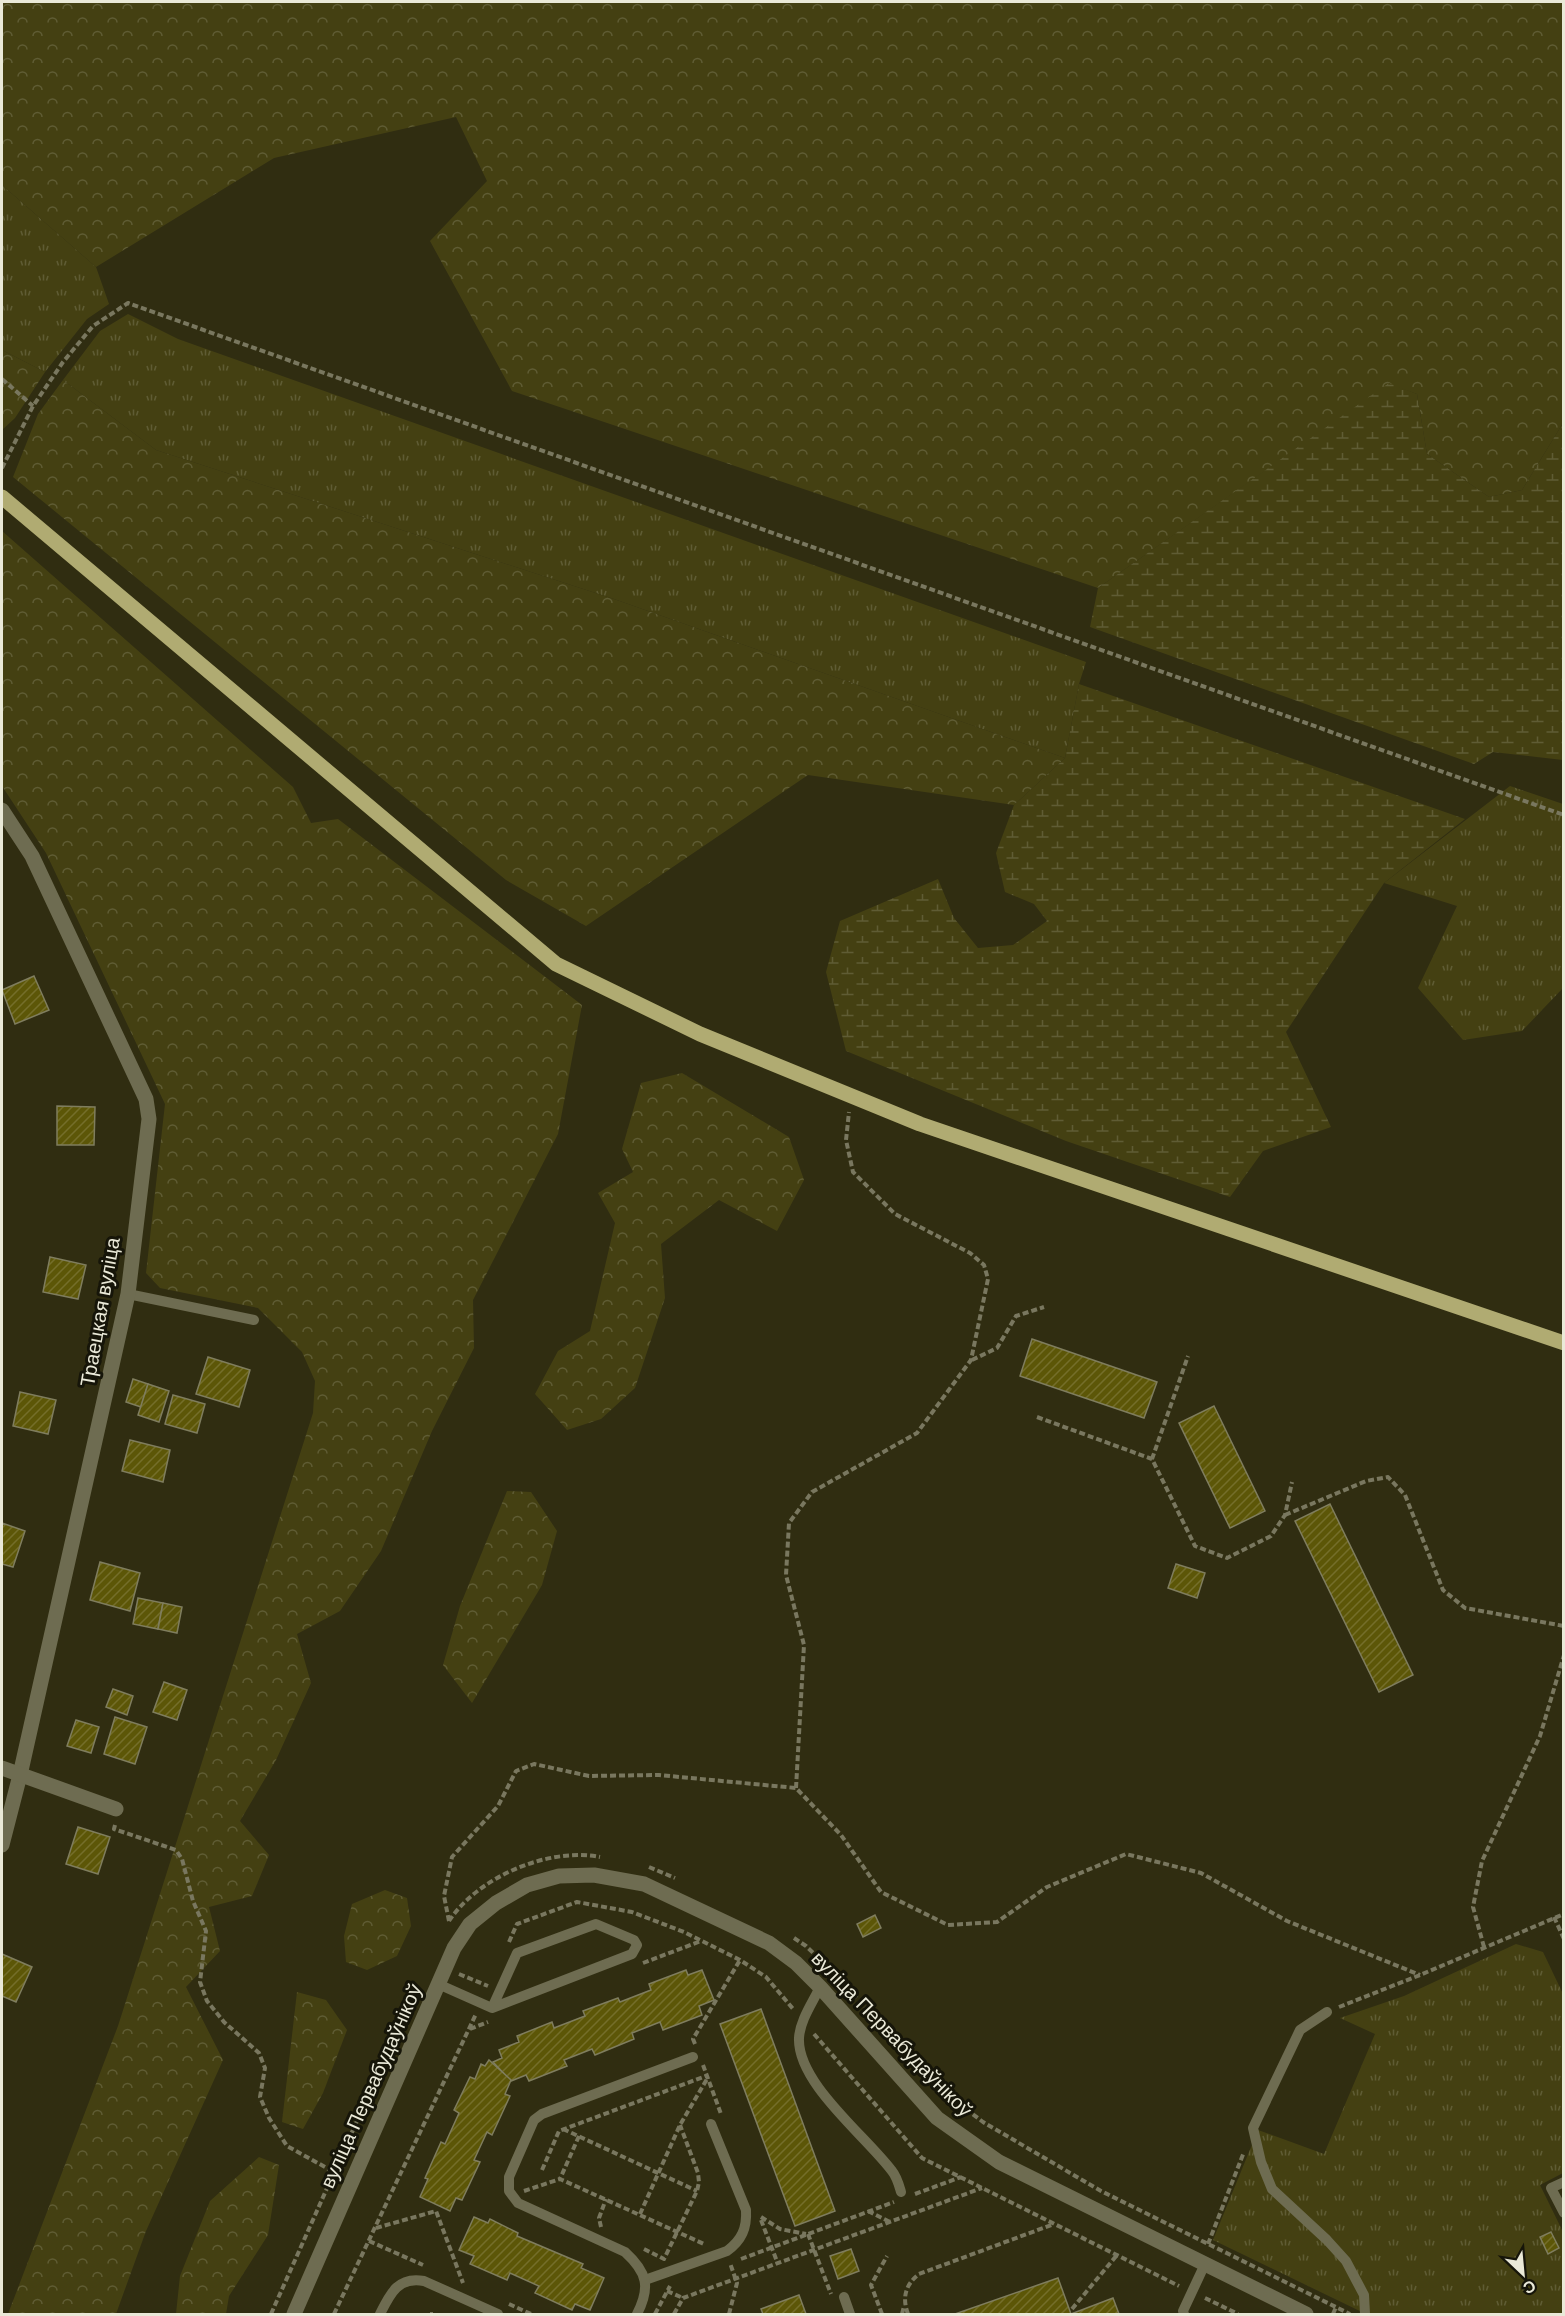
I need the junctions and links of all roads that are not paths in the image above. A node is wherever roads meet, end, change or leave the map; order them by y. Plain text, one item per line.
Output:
1 (2, 497) edge
2 (2, 810) edge
3 (128, 1294) junction
4 (254, 1320) dead end
5 (1563, 1343) edge
6 (2, 1768) edge
7 (20, 1775) junction
8 (116, 1809) road end
9 (2, 1845) edge
10 (438, 1984) junction
11 (820, 1987) junction
12 (492, 2008) junction
13 (1327, 2012) road end
14 (696, 2055) road end
15 (711, 2124) dead end
16 (1563, 2182) edge
17 (903, 2196) road end
18 (1563, 2213) edge
19 (1205, 2264) junction
20 (645, 2280) junction
21 (844, 2297) dead end
22 (294, 2314) edge
23 (380, 2314) edge
24 (498, 2314) edge
25 (637, 2314) edge
26 (850, 2314) edge
27 (1184, 2314) edge
28 (1304, 2314) edge
29 (1365, 2314) edge

1 - 5 main road
2 - 3 street, Траецкая вуліца
3 - 4 lane
3 - 7 street, Траецкая вуліца
6 - 7 street
7 - 8 street
7 - 9 street, Траецкая вуліца
10 - 11 street, вуліца Первабудаўнікоў
10 - 12 lane
10 - 22 street, вуліца Первабудаўнікоў
11 - 17 lane
11 - 19 street, вуліца Первабудаўнікоў
12 - 12 lane
13 - 29 lane
14 - 20 lane
15 - 20 lane
16 - 18 lane
19 - 27 lane
19 - 28 street, вуліца Первабудаўнікоў
20 - 25 lane
21 - 26 lane
23 - 24 lane

